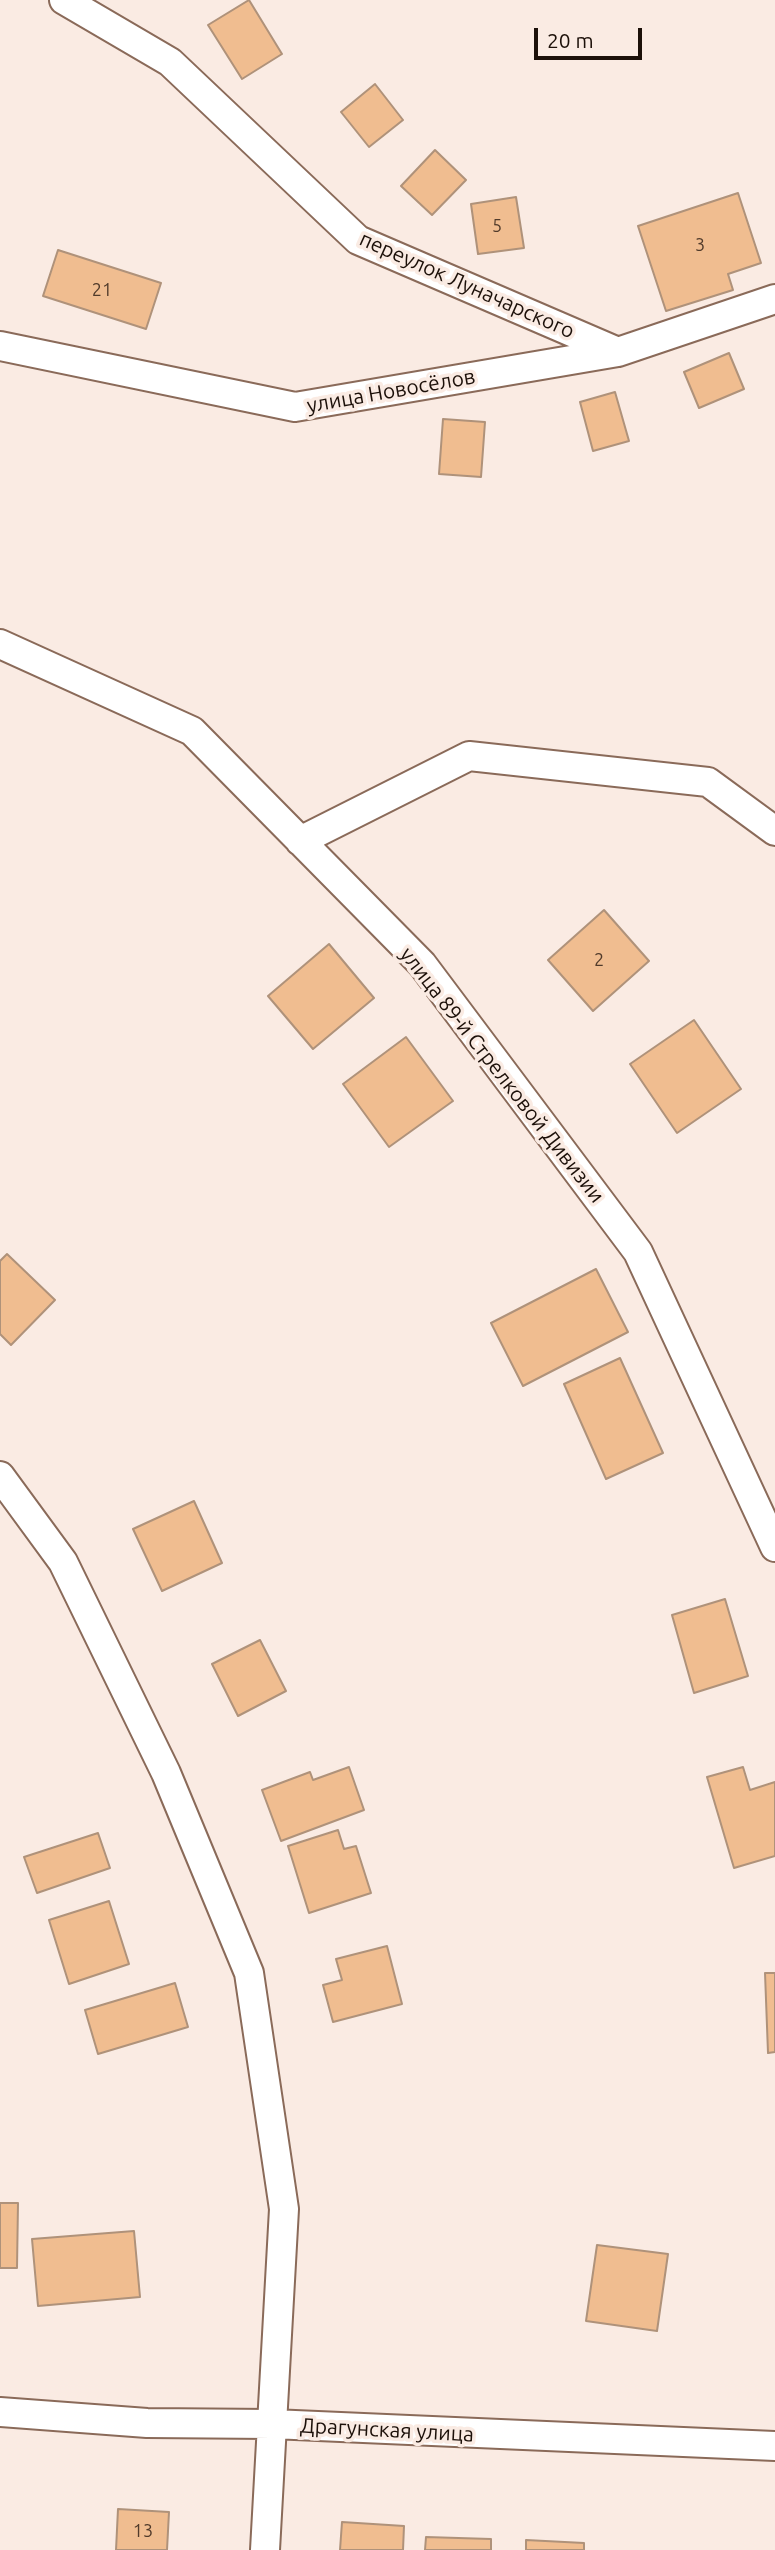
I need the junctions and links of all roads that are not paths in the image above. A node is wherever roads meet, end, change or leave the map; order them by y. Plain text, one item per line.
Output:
1 (64, 0) edge
2 (775, 299) edge
3 (0, 346) edge
4 (618, 352) junction
5 (0, 644) edge
6 (775, 831) edge
7 (300, 841) junction
8 (0, 1476) edge
9 (775, 1547) edge
10 (0, 2412) edge
11 (272, 2424) junction
12 (775, 2446) edge
13 (265, 2550) edge

1 - 4 street, переулок Луначарского
2 - 4 street
3 - 4 street, улица Новосёлов
5 - 7 street, улица 89-й Стрелковой Дивизии
6 - 7 street
7 - 9 street, улица 89-й Стрелковой Дивизии
8 - 11 street
10 - 11 street, Драгунская улица
11 - 12 street, Драгунская улица
11 - 13 street

